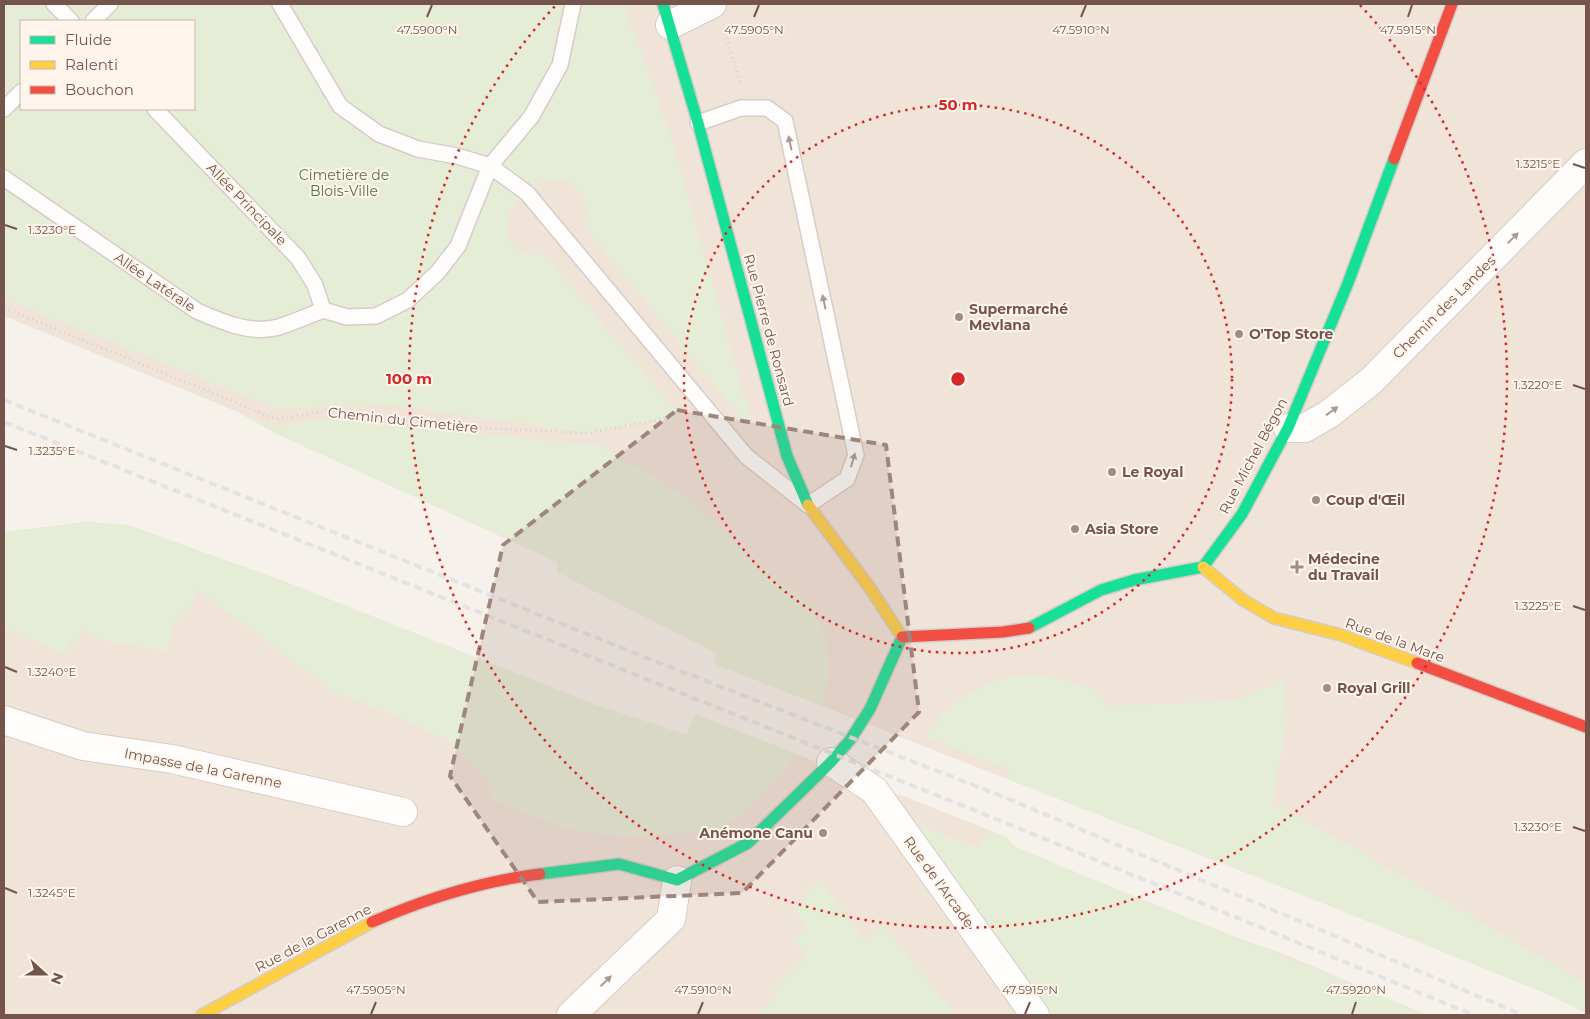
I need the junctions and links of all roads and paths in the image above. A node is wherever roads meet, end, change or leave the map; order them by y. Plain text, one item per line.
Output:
1 (54, 4) edge
2 (110, 4) edge
3 (280, 4) edge
4 (573, 4) edge
5 (712, 4) edge
6 (1452, 4) edge
7 (666, 14) edge
8 (70, 20) edge
9 (94, 20) edge
10 (724, 32) dead end
11 (740, 83) dead end
12 (20, 93) edge
13 (4, 109) edge
14 (156, 110) edge
15 (698, 123) junction
16 (1586, 164) edge
17 (490, 166) junction
18 (4, 178) edge
19 (4, 308) edge
20 (323, 310) junction
21 (697, 398) junction
22 (1288, 428) junction
23 (808, 505) junction
24 (1202, 567) junction
25 (902, 637) junction
26 (4, 720) edge
27 (1586, 727) edge
28 (831, 762) junction
29 (403, 812) dead end
30 (677, 880) junction
31 (202, 1015) edge
32 (571, 1015) edge
33 (1035, 1015) edge

1 - 8 lane
2 - 9 lane
3 - 17 lane
4 - 17 lane
5 - 7 street
6 - 22 street, Rue Michel Bégon
7 - 15 street, Rue Pierre de Ronsard
10 - 11 path
12 - 13 lane
14 - 20 lane, Allée Principale
15 - 23 street, Rue Pierre de Ronsard
23 -> 15 lane
22 -> 16 street, Chemin des Landes
17 - 20 lane
17 - 21 lane
18 - 20 lane, Allée Latérale
19 - 21 path, Chemin du Cimetière
21 - 23 lane
22 - 24 street, Rue Michel Bégon
23 - 25 street, Rue Pierre de Ronsard
24 - 25 street
24 - 27 street, Rue de la Mare
25 - 28 street
26 - 29 street, Impasse de la Garenne
28 - 30 street
28 - 33 street, Rue de l'Arcade
30 - 31 street, Rue de la Garenne
32 -> 30 street

